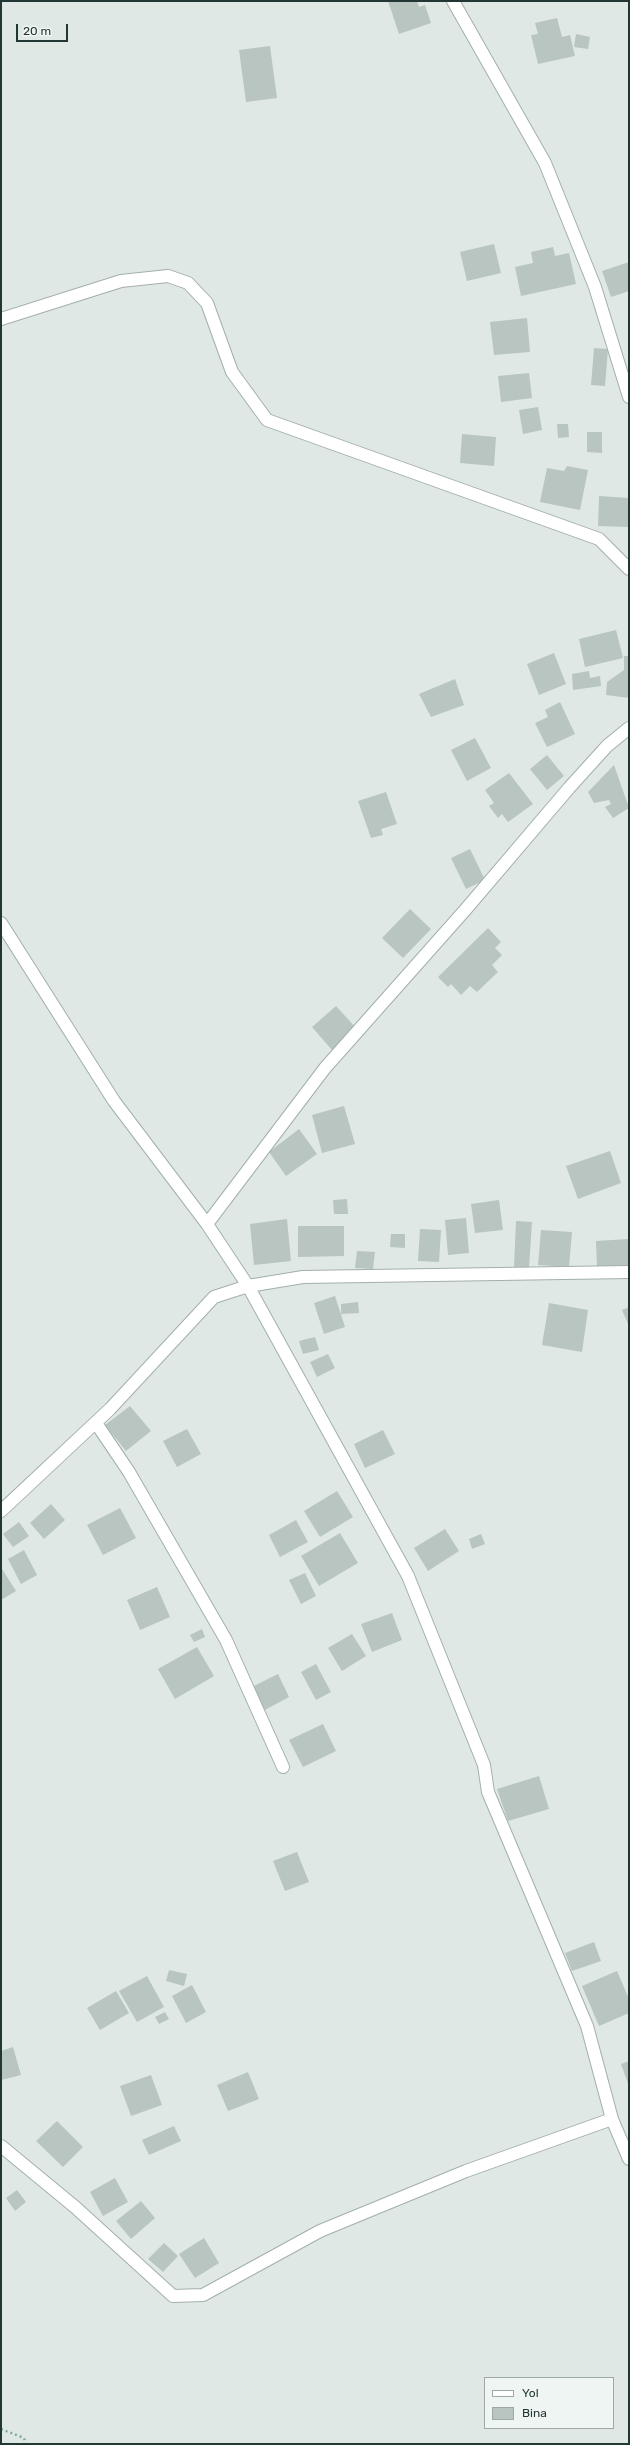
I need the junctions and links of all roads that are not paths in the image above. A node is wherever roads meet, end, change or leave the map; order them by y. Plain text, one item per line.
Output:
1 (453, 1) edge
2 (1, 319) edge
3 (629, 397) edge
4 (628, 566) edge
5 (629, 728) edge
6 (1, 923) edge
7 (207, 1224) junction
8 (629, 1272) edge
9 (248, 1286) junction
10 (96, 1423) junction
11 (1, 1511) edge
12 (283, 1767) dead end
13 (612, 2119) junction
14 (1, 2146) edge
15 (629, 2159) edge

1 - 3 street
2 - 4 street
5 - 7 street
6 - 7 street
7 - 9 street
8 - 9 street
9 - 10 street
9 - 13 street
10 - 11 street
10 - 12 street
13 - 14 street
13 - 15 street

